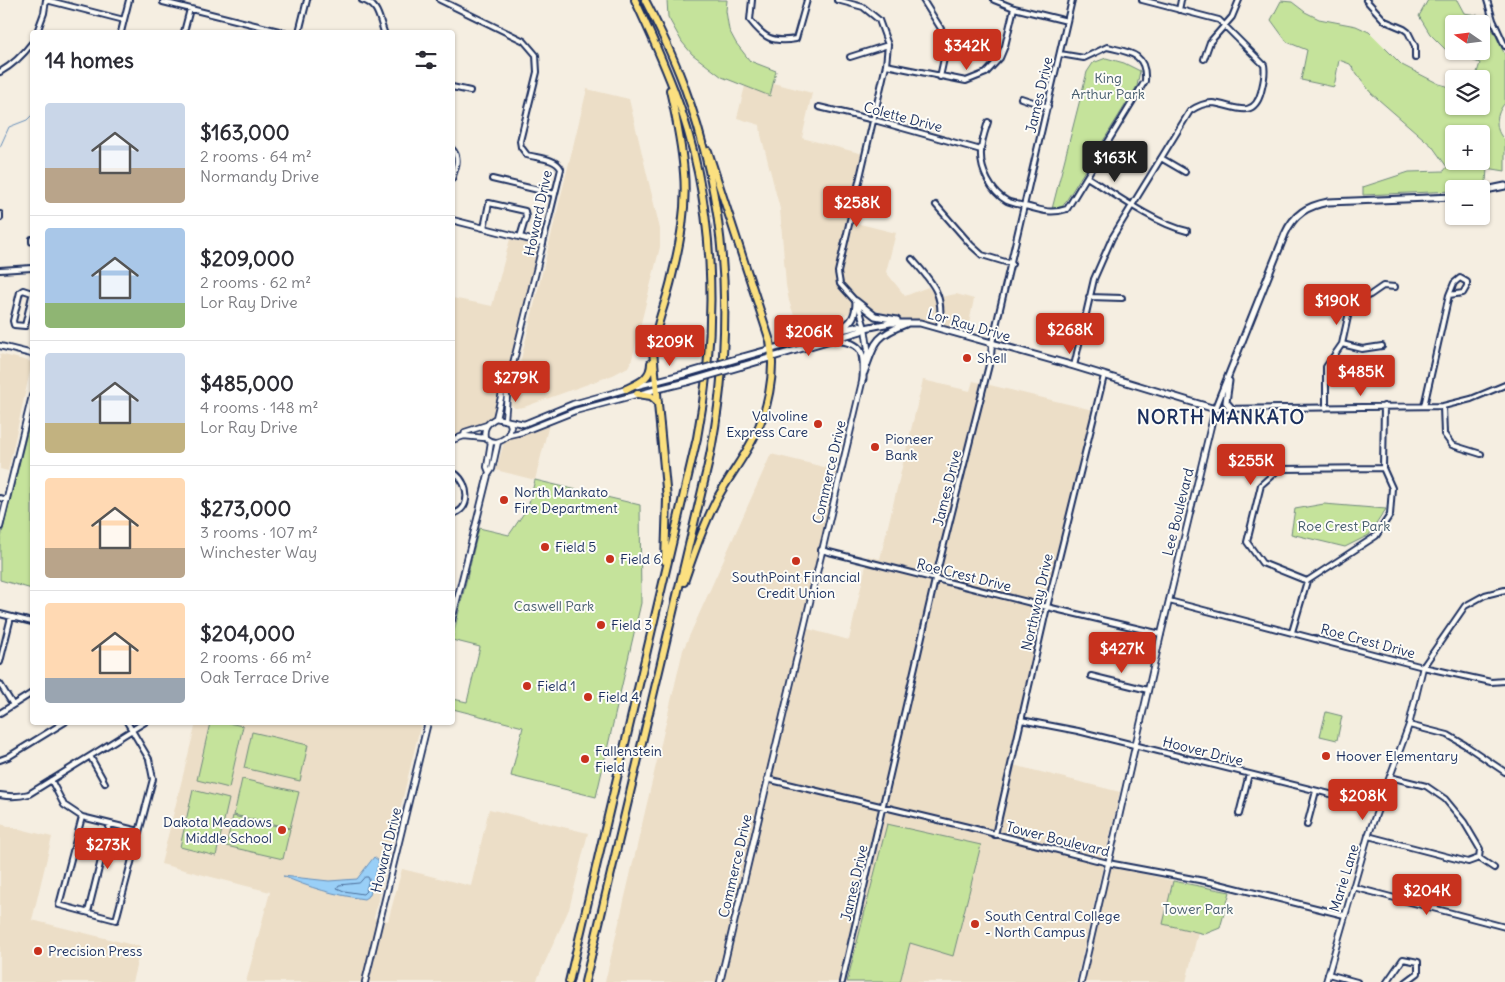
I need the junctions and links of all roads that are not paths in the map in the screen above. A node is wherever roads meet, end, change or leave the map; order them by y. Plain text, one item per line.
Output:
1 (46, 0) edge
2 (129, 0) edge
3 (307, 0) edge
4 (362, 0) edge
5 (440, 0) edge
6 (634, 0) edge
7 (645, 0) edge
8 (752, 0) edge
9 (807, 0) edge
10 (837, 0) edge
11 (865, 0) edge
12 (923, 0) edge
13 (994, 0) edge
14 (1072, 0) edge
15 (1142, 0) edge
16 (1181, 0) edge
17 (1239, 0) edge
18 (1366, 0) edge
19 (1487, 0) edge
20 (163, 2) dead end
21 (863, 7) junction
22 (1014, 8) junction
23 (190, 9) junction
24 (1179, 10) junction
25 (124, 20) junction
26 (1067, 21) junction
27 (1225, 25) junction
28 (38, 30) edge
29 (122, 30) edge
30 (185, 30) edge
31 (275, 30) edge
32 (300, 30) edge
33 (383, 30) edge
34 (30, 46) edge
35 (888, 46) junction
36 (1505, 46) edge
37 (1060, 54) junction
38 (850, 57) dead end
39 (1415, 58) dead end
40 (1204, 59) dead end
41 (886, 65) junction
42 (0, 72) edge
43 (667, 74) junction
44 (940, 77) junction
45 (455, 88) edge
46 (470, 91) dead end
47 (1021, 98) dead end
48 (819, 107) dead end
49 (1048, 107) junction
50 (874, 120) junction
51 (988, 122) dead end
52 (698, 127) junction
53 (981, 150) junction
54 (455, 152) edge
55 (1161, 158) junction
56 (455, 170) edge
57 (1185, 172) dead end
58 (1087, 177) junction
59 (492, 180) dead end
60 (1505, 186) edge
61 (1490, 189) edge
62 (555, 194) junction
63 (1445, 197) edge
64 (936, 205) dead end
65 (1133, 205) junction
66 (1025, 206) junction
67 (0, 214) edge
68 (0, 218) edge
69 (455, 221) edge
70 (484, 228) junction
71 (1186, 231) dead end
72 (520, 237) junction
73 (543, 243) junction
74 (912, 259) dead end
75 (1012, 264) junction
76 (30, 268) edge
77 (0, 270) edge
78 (1395, 287) dead end
79 (30, 293) edge
80 (1449, 295) junction
81 (1089, 297) junction
82 (1122, 298) dead end
83 (856, 300) junction
84 (30, 303) edge
85 (912, 322) junction
86 (865, 328) junction
87 (940, 328) junction
88 (833, 332) junction
89 (654, 340) junction
90 (832, 340) junction
91 (992, 343) junction
92 (1342, 344) junction
93 (0, 346) edge
94 (1382, 346) dead end
95 (772, 348) junction
96 (30, 354) edge
97 (772, 359) junction
98 (1074, 366) junction
99 (1231, 371) junction
100 (863, 376) junction
101 (1104, 376) junction
102 (657, 380) junction
103 (1505, 385) edge
104 (626, 389) junction
105 (658, 389) junction
106 (506, 392) junction
107 (637, 394) junction
108 (30, 404) edge
109 (659, 404) junction
110 (1384, 406) junction
111 (1424, 406) junction
112 (1442, 406) junction
113 (1326, 408) junction
114 (1215, 409) junction
115 (1233, 410) junction
116 (541, 417) junction
117 (496, 418) junction
118 (507, 420) junction
119 (543, 423) junction
120 (487, 425) junction
121 (509, 435) junction
122 (464, 436) junction
123 (485, 438) junction
124 (455, 439) edge
125 (491, 442) junction
126 (498, 442) junction
127 (1481, 454) dead end
128 (1383, 468) junction
129 (489, 472) junction
130 (455, 474) edge
131 (0, 498) edge
132 (7, 500) junction
133 (455, 513) edge
134 (0, 527) edge
135 (821, 550) junction
136 (664, 579) junction
137 (936, 580) junction
138 (1307, 581) junction
139 (1505, 590) edge
140 (1168, 601) junction
141 (455, 606) edge
142 (1046, 607) junction
143 (674, 609) junction
144 (0, 614) edge
145 (11, 617) junction
146 (30, 622) edge
147 (1292, 632) junction
148 (1161, 634) junction
149 (0, 662) edge
150 (1423, 667) junction
151 (1091, 676) dead end
152 (1505, 681) edge
153 (0, 684) edge
154 (1148, 690) junction
155 (30, 694) edge
156 (13, 705) junction
157 (0, 713) edge
158 (1021, 720) junction
159 (60, 725) edge
160 (129, 725) edge
161 (141, 725) edge
162 (427, 725) edge
163 (1409, 725) junction
164 (132, 731) junction
165 (1136, 746) junction
166 (90, 756) junction
167 (0, 760) edge
168 (1505, 772) edge
169 (1249, 774) junction
170 (1390, 776) junction
171 (767, 779) junction
172 (51, 780) junction
173 (106, 783) dead end
174 (1316, 791) junction
175 (0, 795) edge
176 (1378, 806) junction
177 (883, 807) junction
178 (1239, 814) dead end
179 (82, 817) junction
180 (110, 824) junction
181 (1307, 825) dead end
182 (139, 831) junction
183 (995, 834) junction
184 (1368, 836) junction
185 (1479, 858) junction
186 (1108, 863) junction
187 (1494, 868) dead end
188 (1353, 887) junction
189 (88, 912) junction
190 (1344, 914) junction
191 (1505, 927) edge
192 (574, 962) junction
193 (1328, 974) junction
194 (365, 982) edge
195 (565, 982) edge
196 (569, 982) edge
197 (587, 982) edge
198 (720, 982) edge
199 (842, 982) edge
200 (1081, 982) edge
201 (1326, 982) edge
202 (1357, 982) edge
203 (1387, 982) edge
204 (1406, 982) edge

1 - 25 street
1 - 28 street
2 - 25 street
3 - 32 street
4 - 33 street
5 - 62 street, Howard Drive
6 - 43 highway
7 - 52 highway
8 - 9 street
10 - 21 street, Commerce Drive
11 - 21 street
12 - 44 street
13 - 22 street
14 - 26 street, James Drive
15 - 24 street
16 - 24 street
17 - 27 street
18 - 39 street
19 - 36 street
20 - 23 street
21 - 35 street, Commerce Drive
22 - 26 street
22 - 44 street
23 - 30 street
23 - 31 street
24 - 27 street
25 - 29 street
26 - 37 street, James Drive
27 - 40 street
27 - 55 street
34 - 42 street
35 - 38 street
35 - 41 street, Commerce Drive
37 - 49 street, James Drive
37 - 58 street
41 - 44 street
41 - 50 street, Commerce Drive
43 - 89 highway
43 - 136 highway
45 - 46 street
47 - 49 street
48 - 50 street, Colette Drive
49 - 66 street, James Drive
50 - 53 street, Colette Drive
50 - 83 street, Commerce Drive
51 - 53 street
52 - 95 highway
52 - 143 highway
53 - 66 street
54 - 56 street
55 - 57 street
55 - 65 street
58 - 65 street
58 - 66 street
59 - 62 street
60 - 61 main road
62 - 73 street, Howard Drive
63 - 99 main road, Lee Boulevard
64 - 75 street
65 - 71 street
65 - 81 street
66 - 75 street, James Drive
67 - 68 street
69 - 70 street
70 - 72 street
70 - 72 street
72 - 73 street
73 - 106 street, Howard Drive
74 - 87 street
75 - 91 street, James Drive
76 - 77 street
78 - 92 street
79 - 84 street
80 - 80 street
80 - 111 street
81 - 82 street
81 - 98 street
83 - 85 main road
83 - 86 street, Commerce Drive
83 - 88 main road
85 - 86 main road, Lor Ray Drive
85 - 87 main road, Lor Ray Drive
85 - 100 main road
86 - 88 main road, Lor Ray Drive
86 - 90 main road, Lor Ray Drive
86 - 100 street, Commerce Drive
87 - 91 main road, Lor Ray Drive
88 - 95 main road, Lor Ray Drive
89 - 102 highway
89 - 104 highway
90 - 97 main road, Lor Ray Drive
90 - 100 main road
91 - 98 main road, Lor Ray Drive
91 - 137 street, James Drive
92 - 94 street
92 - 113 street
93 - 96 street
95 - 97 highway
95 - 102 main road, Lor Ray Drive, bridge
97 - 105 main road, Lor Ray Drive, bridge
97 - 143 highway
98 - 101 main road, Lor Ray Drive
99 - 114 main road, Lee Boulevard
99 - 115 main road
100 - 135 street, Commerce Drive
101 - 114 main road, Lor Ray Drive
101 - 142 street, Northway Drive
102 - 104 street, Lor Ray Drive
102 - 105 highway
103 - 112 street, Lor Ray Drive
104 - 116 street, Lor Ray Drive
105 - 107 street, Lor Ray Drive
105 - 109 highway
106 - 117 street, Howard Drive
106 - 118 street, Howard Drive
107 - 109 highway
107 - 119 street, Lor Ray Drive
108 - 132 street
109 - 136 highway
110 - 111 street, Lor Ray Drive
110 - 113 street, Lor Ray Drive
110 - 128 street
111 - 112 street, Lor Ray Drive
112 - 127 street
113 - 115 street, Lor Ray Drive
114 - 115 street, Lor Ray Drive
114 - 140 street, Lee Boulevard
116 - 118 street, Lor Ray Drive
116 - 119 street
117 - 118 street
117 - 120 street
118 - 121 street
119 - 121 street, Lor Ray Drive
120 - 122 street
120 - 123 street
121 - 126 street
122 - 123 street
122 - 124 street
123 - 125 street
125 - 126 street
125 - 129 street
126 - 129 street
128 - 138 street
128 - 138 street
129 - 141 street
130 - 133 street
131 - 132 street
132 - 134 street
135 - 137 street, Roe Crest Drive
135 - 171 street, Commerce Drive
136 - 192 highway
137 - 142 street, Roe Crest Drive
137 - 177 street, James Drive
138 - 147 street
139 - 150 street
140 - 147 street, Roe Crest Drive
140 - 148 street, Lee Boulevard
142 - 148 street, Roe Crest Drive
142 - 158 street, Northway Drive
143 - 197 highway
144 - 145 street
145 - 146 street
145 - 149 street
147 - 150 street, Roe Crest Drive
148 - 154 street, Lee Boulevard
150 - 152 street, Roe Crest Drive
150 - 163 street, Marie Lane
151 - 154 street
153 - 156 street
154 - 165 street, Lee Boulevard
155 - 156 street
156 - 157 street
158 - 165 street, Hoover Drive
158 - 183 street, Northway Drive
159 - 167 street
160 - 164 street
161 - 164 street
162 - 194 street, Howard Drive
163 - 168 street
163 - 170 street, Marie Lane
164 - 166 street
164 - 182 street
165 - 169 street, Hoover Drive
165 - 186 street, Lee Boulevard
166 - 172 street
166 - 173 street
169 - 174 street, Hoover Drive
169 - 178 street
170 - 176 street, Marie Lane
170 - 185 street
171 - 177 street, Tower Boulevard
171 - 198 street, Commerce Drive
172 - 175 street
172 - 179 street
174 - 176 street, Hoover Drive
174 - 181 street
176 - 184 street, Marie Lane
177 - 183 street, Tower Boulevard
177 - 199 street, James Drive
179 - 180 street
179 - 189 street
180 - 182 street
180 - 189 street
182 - 189 street
183 - 186 street, Tower Boulevard
184 - 185 street
184 - 188 street, Marie Lane
185 - 187 street
186 - 190 street, Tower Boulevard
186 - 200 street, Lee Boulevard
188 - 190 street, Marie Lane
188 - 191 street
190 - 193 street, Marie Lane
192 - 195 highway
192 - 196 highway
193 - 201 street, Marie Lane
193 - 202 street
203 - 204 street

